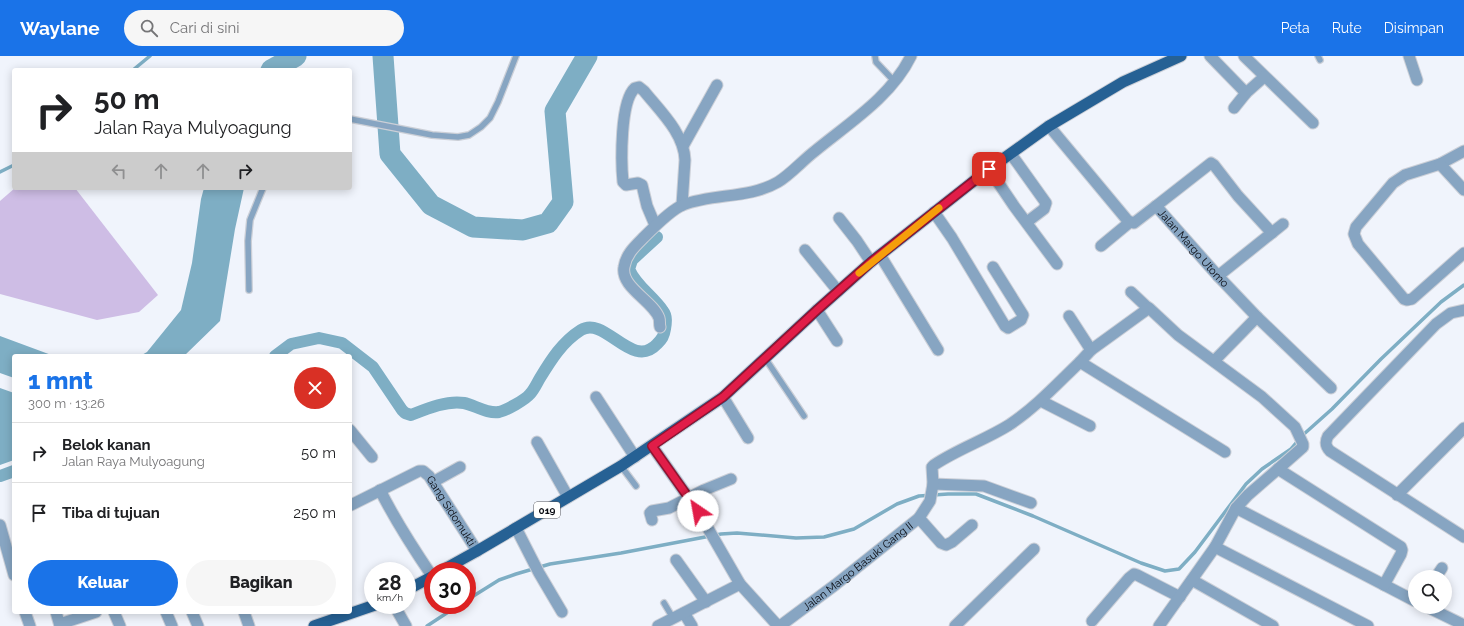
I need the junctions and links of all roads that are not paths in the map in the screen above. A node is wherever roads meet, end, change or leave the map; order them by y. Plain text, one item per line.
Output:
1 (516, 56) edge
2 (875, 56) edge
3 (911, 56) edge
4 (1181, 56) edge
5 (1210, 56) edge
6 (1409, 56) edge
7 (1249, 58) edge
8 (1264, 77) junction
9 (1417, 80) dead end
10 (895, 82) junction
11 (718, 85) dead end
12 (1246, 93) junction
13 (1234, 108) dead end
14 (353, 119) edge
15 (1313, 123) dead end
16 (1049, 126) junction
17 (683, 146) junction
18 (1464, 151) edge
19 (1011, 154) junction
20 (1440, 164) junction
21 (989, 169) junction
22 (262, 190) edge
23 (1464, 190) edge
24 (682, 205) junction
25 (1156, 206) junction
26 (934, 212) junction
27 (839, 218) dead end
28 (1027, 222) junction
29 (1130, 222) junction
30 (1282, 224) dead end
31 (655, 225) junction
32 (1272, 233) junction
33 (1100, 246) dead end
34 (805, 250) dead end
35 (1464, 253) edge
36 (880, 255) junction
37 (871, 262) junction
38 (1057, 264) dead end
39 (993, 267) dead end
40 (1218, 276) junction
41 (249, 290) dead end
42 (838, 292) junction
43 (1131, 292) dead end
44 (1148, 308) junction
45 (817, 310) junction
46 (1464, 310) edge
47 (1069, 316) dead end
48 (1257, 316) junction
49 (660, 327) dead end
50 (837, 341) dead end
51 (938, 350) dead end
52 (1091, 350) junction
53 (765, 358) junction
54 (1214, 360) junction
55 (1080, 362) junction
56 (1331, 388) dead end
57 (596, 397) dead end
58 (723, 397) junction
59 (1041, 400) junction
60 (804, 416) dead end
61 (1090, 426) dead end
62 (1464, 428) edge
63 (352, 432) edge
64 (748, 438) dead end
65 (537, 442) dead end
66 (652, 446) junction
67 (1225, 452) dead end
68 (372, 457) dead end
69 (635, 457) junction
70 (621, 466) junction
71 (460, 467) dead end
72 (1278, 469) junction
73 (731, 480) dead end
74 (433, 482) junction
75 (933, 485) junction
76 (636, 486) dead end
77 (380, 490) junction
78 (1397, 495) junction
79 (568, 497) junction
80 (689, 498) junction
81 (352, 504) edge
82 (1031, 504) dead end
83 (1236, 508) junction
84 (919, 518) junction
85 (652, 520) dead end
86 (0, 525) edge
87 (972, 525) dead end
88 (516, 528) junction
89 (1464, 537) edge
90 (1215, 547) junction
91 (1034, 549) dead end
92 (477, 551) junction
93 (676, 560) dead end
94 (426, 562) edge
95 (457, 562) edge
96 (12, 568) edge
97 (1192, 580) junction
98 (740, 584) junction
99 (1384, 585) junction
100 (1180, 597) junction
101 (1408, 597) edge
102 (706, 602) junction
103 (664, 603) dead end
104 (364, 609) edge
105 (562, 612) dead end
106 (352, 613) edge
107 (26, 614) edge
108 (57, 614) edge
109 (90, 614) edge
110 (115, 614) edge
111 (167, 614) edge
112 (193, 614) edge
113 (245, 614) edge
114 (349, 614) edge
115 (399, 614) edge
116 (684, 614) junction
117 (1445, 614) edge
118 (673, 618) junction
119 (1092, 621) dead end
120 (1463, 621) edge
121 (60, 625) edge
122 (1365, 625) edge
123 (30, 626) edge
124 (120, 626) edge
125 (172, 626) edge
126 (198, 626) edge
127 (249, 626) edge
128 (314, 626) edge
129 (406, 626) edge
130 (658, 626) edge
131 (692, 626) edge
132 (779, 626) edge
133 (955, 626) edge
134 (1159, 626) edge
135 (1273, 626) edge

1 - 14 lane
2 - 10 lane
3 - 10 street
4 - 16 main road, 019
5 - 12 street
6 - 9 street
7 - 8 street
8 - 12 street
8 - 15 street
10 - 24 street
11 - 17 street
12 - 13 street
16 - 19 main road, 019
16 - 29 street
17 - 24 street
17 - 31 street
18 - 20 street
19 - 21 main road, 019
19 - 28 street
20 - 23 street
20 - 35 street
21 - 26 main road, 019
21 - 28 street
22 - 41 lane
24 - 31 street
25 - 29 street, Jalan Margo Utomo
25 - 32 street
25 - 40 street, Jalan Margo Utomo
26 - 36 main road, 019
26 - 39 street
27 - 37 street
28 - 38 street
29 - 33 street, Jalan Margo Utomo
30 - 32 street
31 - 49 street
32 - 40 street
34 - 42 street
36 - 37 main road, 019
36 - 51 street
37 - 42 main road, 019
40 - 48 street, Jalan Margo Utomo
42 - 45 main road, 019
43 - 44 street
44 - 52 street
44 - 54 street
45 - 50 street
45 - 53 main road, 019
46 - 78 street
47 - 52 street
48 - 54 street
48 - 56 street, Jalan Margo Utomo
52 - 55 street
53 - 58 main road, 019
53 - 60 lane
54 - 72 street
55 - 59 street
55 - 67 street
57 - 69 street
58 - 64 street
58 - 66 main road, 019
59 - 61 street
59 - 75 street
62 - 78 street
63 - 68 street
65 - 79 street
66 - 69 main road, 019
66 - 80 street
69 - 70 main road, 019
70 - 76 lane
70 - 79 main road, 019
71 - 74 street
72 - 83 street
72 - 99 street
73 - 80 street
74 - 77 street, Gang Sidomukti
74 - 92 street, Gang Sidomukti
75 - 82 street
75 - 84 street, Jalan Margo Basuki Gang II
77 - 81 street
77 - 94 street
78 - 89 street
79 - 88 main road, 019
80 - 85 street
80 - 98 street
83 - 90 street
83 - 99 street
84 - 87 street
84 - 132 street, Jalan Margo Basuki Gang II
86 - 96 street
88 - 92 main road, 019
88 - 105 street
90 - 97 street
90 - 122 street
91 - 133 street
92 - 95 main road, 019
93 - 102 street
97 - 100 street
97 - 135 street
98 - 102 street
98 - 132 street
99 - 101 street
100 - 119 street
100 - 134 street
102 - 116 street
103 - 118 lane
104 - 106 main road
107 - 123 street
108 - 121 street
109 - 121 street
110 - 124 street
111 - 125 street
112 - 126 street
113 - 127 street
114 - 128 main road
115 - 129 street
116 - 118 street
116 - 131 street
117 - 120 street
118 - 130 street

